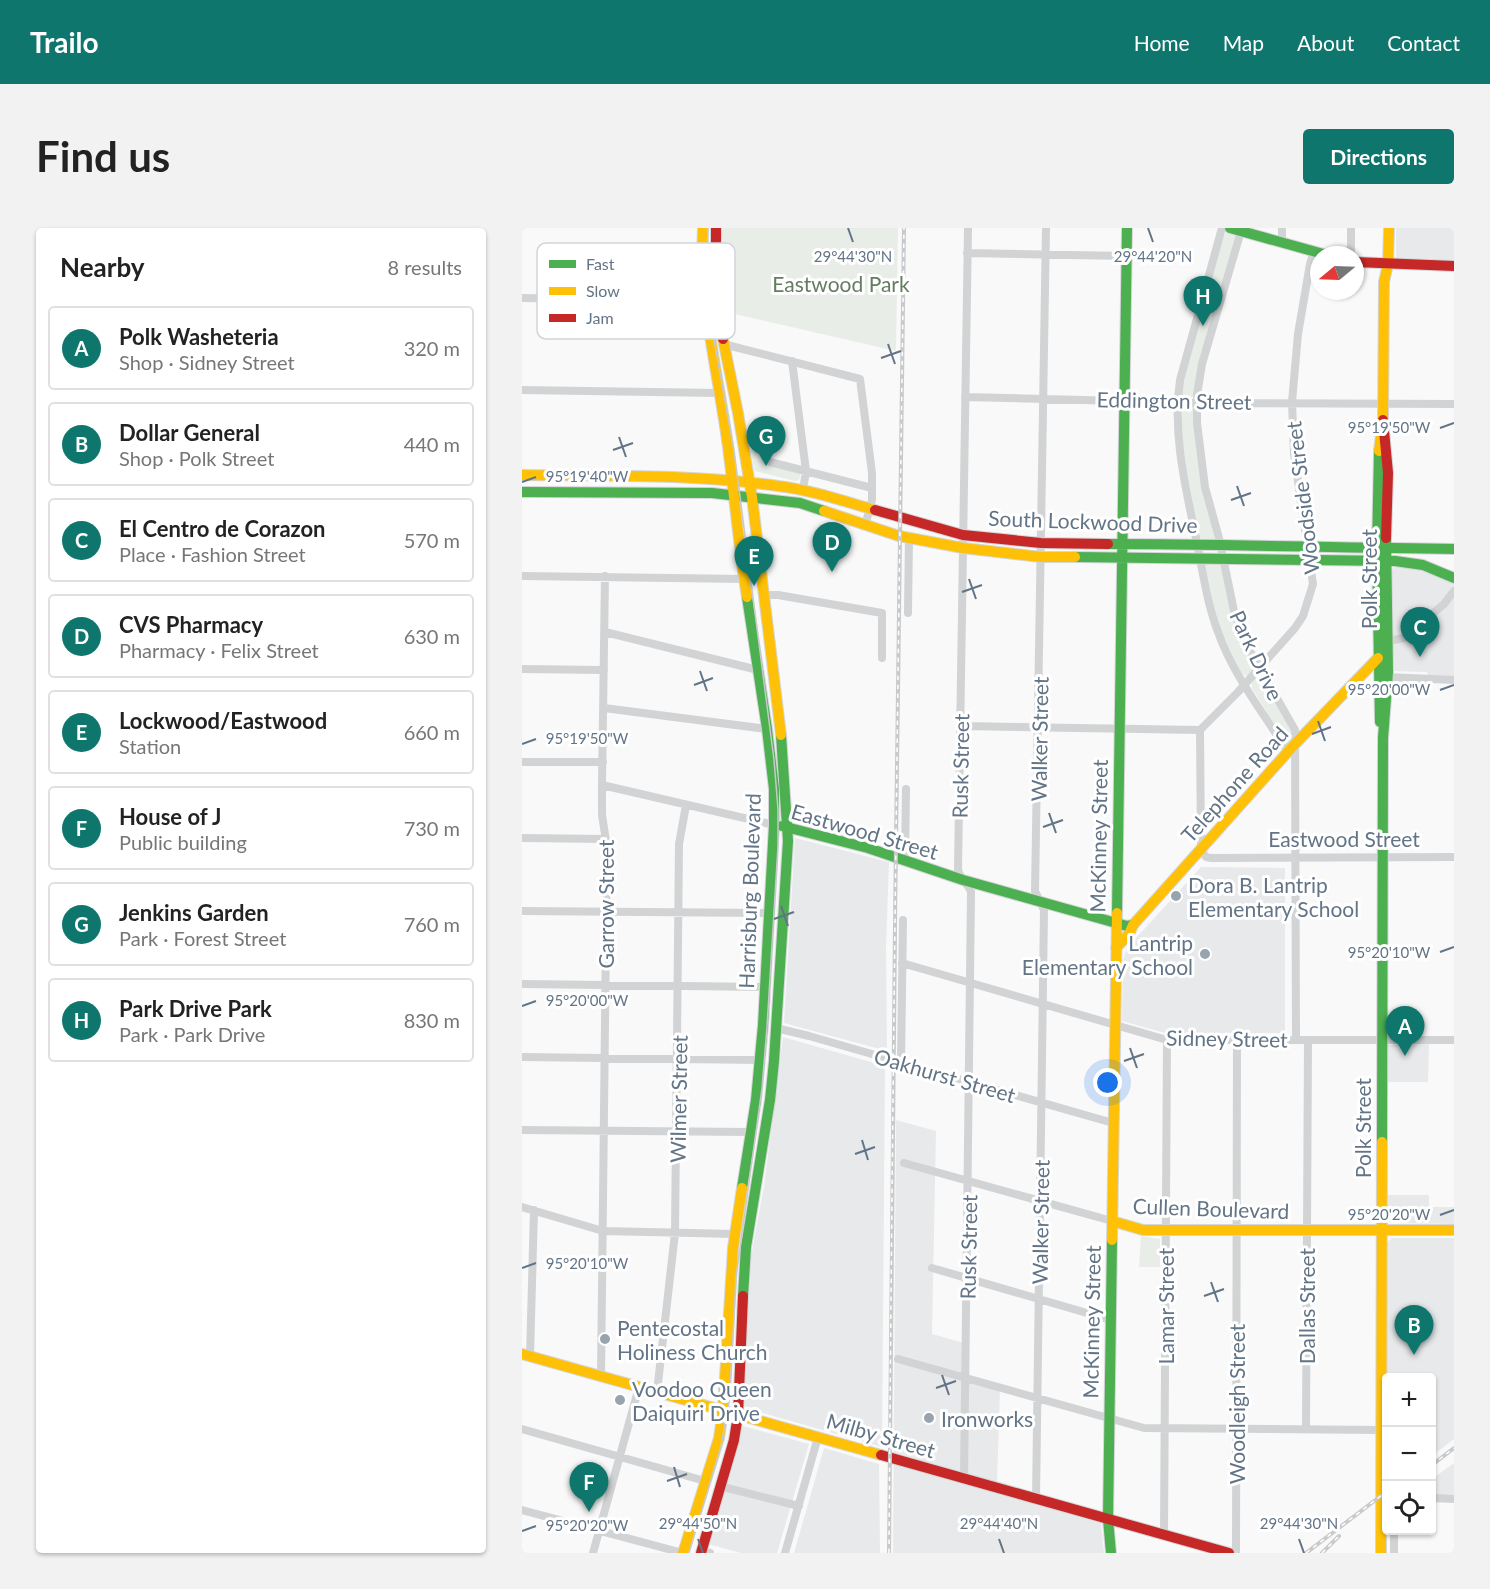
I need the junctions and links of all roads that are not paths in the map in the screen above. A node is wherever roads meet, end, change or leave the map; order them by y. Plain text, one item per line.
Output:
1 (703, 228) edge
2 (968, 228) edge
3 (1046, 228) edge
4 (1127, 228) edge
5 (1222, 228) edge
6 (1282, 228) edge
7 (1351, 228) edge
8 (1389, 228) edge
9 (1235, 230) edge
10 (1282, 242) junction
11 (702, 243) edge
12 (1351, 246) edge
13 (1310, 250) edge
14 (967, 253) junction
15 (1046, 254) junction
16 (1126, 256) junction
17 (1364, 263) edge
18 (1310, 264) edge
19 (1388, 264) junction
20 (1454, 266) edge
21 (522, 298) edge
22 (537, 298) edge
23 (710, 339) edge
24 (722, 339) edge
25 (723, 344) junction
26 (792, 361) junction
27 (522, 390) edge
28 (718, 393) junction
29 (966, 397) junction
30 (1044, 398) junction
31 (1124, 400) junction
32 (1176, 401) junction
33 (1292, 402) junction
34 (1197, 403) junction
35 (1384, 403) junction
36 (1454, 404) edge
37 (770, 462) dead end
38 (806, 471) junction
39 (522, 475) edge
40 (645, 476) junction
41 (559, 477) junction
42 (733, 481) junction
43 (750, 483) junction
44 (872, 488) junction
45 (803, 490) junction
46 (559, 491) junction
47 (522, 492) edge
48 (646, 493) junction
49 (735, 495) junction
50 (752, 497) junction
51 (870, 510) junction
52 (865, 526) junction
53 (963, 535) junction
54 (909, 537) junction
55 (1041, 543) junction
56 (1121, 544) junction
57 (1197, 544) junction
58 (1220, 544) junction
59 (1308, 546) junction
60 (963, 548) junction
61 (1382, 548) junction
62 (1454, 549) edge
63 (1041, 556) junction
64 (1121, 557) junction
65 (1200, 559) junction
66 (1223, 559) junction
67 (1311, 560) junction
68 (1382, 562) junction
69 (522, 576) edge
70 (605, 576) junction
71 (1454, 578) edge
72 (744, 579) junction
73 (1454, 591) edge
74 (763, 595) junction
75 (908, 613) dead end
76 (605, 632) junction
77 (1383, 642) junction
78 (882, 658) dead end
79 (1378, 658) junction
80 (522, 669) edge
81 (1260, 669) junction
82 (604, 670) junction
83 (758, 670) junction
84 (1383, 677) junction
85 (1359, 679) junction
86 (1454, 680) edge
87 (1245, 685) junction
88 (604, 708) junction
89 (961, 726) junction
90 (1039, 728) junction
91 (1119, 728) junction
92 (767, 729) junction
93 (1200, 730) junction
94 (1293, 745) junction
95 (522, 762) edge
96 (603, 762) junction
97 (602, 785) junction
98 (906, 789) dead end
99 (686, 806) junction
100 (774, 825) junction
101 (788, 828) junction
102 (522, 838) edge
103 (606, 839) junction
104 (1201, 850) junction
105 (1454, 857) edge
106 (1295, 858) junction
107 (1382, 858) junction
108 (905, 860) junction
109 (963, 880) junction
110 (1040, 901) junction
111 (522, 911) edge
112 (606, 912) junction
113 (679, 912) junction
114 (769, 914) junction
115 (903, 920) dead end
116 (1116, 923) junction
117 (1133, 925) junction
118 (1116, 948) junction
119 (902, 963) junction
120 (970, 982) junction
121 (522, 984) edge
122 (605, 985) junction
123 (679, 986) junction
124 (765, 987) junction
125 (1042, 1003) junction
126 (1115, 1024) junction
127 (776, 1028) junction
128 (1167, 1040) junction
129 (1237, 1040) junction
130 (1296, 1040) junction
131 (1308, 1040) junction
132 (1382, 1040) junction
133 (1454, 1040) edge
134 (522, 1057) edge
135 (604, 1057) junction
136 (678, 1058) junction
137 (760, 1060) junction
138 (901, 1062) junction
139 (969, 1082) junction
140 (1041, 1102) junction
141 (1113, 1123) junction
142 (522, 1130) edge
143 (603, 1131) junction
144 (677, 1132) junction
145 (751, 1132) junction
146 (904, 1162) dead end
147 (969, 1180) junction
148 (1040, 1200) junction
149 (522, 1207) edge
150 (534, 1210) junction
151 (1112, 1221) junction
152 (1166, 1230) junction
153 (1236, 1230) junction
154 (1382, 1230) junction
155 (1454, 1230) edge
156 (603, 1231) junction
157 (1307, 1231) junction
158 (675, 1233) junction
159 (735, 1234) junction
160 (932, 1268) dead end
161 (968, 1279) junction
162 (1039, 1299) junction
163 (1111, 1320) junction
164 (526, 1355) edge
165 (898, 1359) dead end
166 (601, 1376) junction
167 (966, 1378) junction
168 (639, 1387) junction
169 (657, 1392) junction
170 (1038, 1397) junction
171 (723, 1410) junction
172 (738, 1414) junction
173 (1109, 1416) junction
174 (1164, 1428) junction
175 (1306, 1428) junction
176 (522, 1429) edge
177 (1236, 1429) junction
178 (1381, 1430) junction
179 (818, 1437) junction
180 (620, 1457) junction
181 (964, 1479) junction
182 (705, 1481) junction
183 (719, 1486) junction
184 (1436, 1498) edge
185 (1454, 1498) edge
186 (1036, 1499) junction
187 (799, 1506) junction
188 (522, 1510) edge
189 (1108, 1519) junction
190 (599, 1531) junction
191 (1164, 1535) junction
192 (1394, 1535) edge
193 (704, 1552) edge
194 (592, 1553) edge
195 (683, 1553) edge
196 (785, 1553) edge
197 (1111, 1553) edge
198 (1229, 1553) edge
199 (1236, 1553) edge
200 (1381, 1553) edge
201 (1394, 1553) edge

1 - 11 main road, Harrisburg Boulevard
2 - 14 street, Rusk Street
3 - 15 street, Walker Street
4 - 16 main road, McKinney Street
5 - 32 street, Park Drive
6 - 10 street
7 - 12 street
8 - 19 main road, Polk Street
9 - 10 main road
9 - 34 street, Park Drive
10 - 13 main road
14 - 15 street
14 - 29 street, Rusk Street
15 - 16 street
15 - 30 street, Walker Street
16 - 31 main road, McKinney Street
17 - 19 main road
18 - 33 street, Woodside Street
19 - 20 main road
19 - 35 main road, Polk Street
21 - 22 street
23 - 28 main road, Harrisburg Boulevard
24 - 25 main road, Harrisburg Boulevard
25 - 26 street
25 - 43 main road, Harrisburg Boulevard
26 - 38 street
26 - 44 street
27 - 28 street
28 - 42 main road, Harrisburg Boulevard
29 - 30 street, Eddington Street
29 - 53 street, Rusk Street
30 - 31 street, Eddington Street
30 - 55 street, Walker Street
31 - 32 street, Eddington Street
31 - 56 main road, McKinney Street
32 - 34 street, Eddington Street
32 - 57 street, Park Drive
33 - 34 street, Eddington Street
33 - 35 street, Eddington Street
33 - 59 street, Woodside Street
34 - 58 street, Park Drive
35 - 36 street, Eddington Street
35 - 61 main road, Polk Street
37 - 38 street
38 - 44 street
38 - 45 street
39 - 41 main road, South Lockwood Drive
40 - 41 main road, South Lockwood Drive
40 - 42 main road, South Lockwood Drive
40 - 48 main road
41 - 46 main road
42 - 43 main road, South Lockwood Drive
42 - 49 main road, Harrisburg Boulevard
43 - 45 main road, South Lockwood Drive
43 - 50 main road, Harrisburg Boulevard
44 - 51 street
45 - 51 main road, South Lockwood Drive
46 - 47 main road, South Lockwood Drive
46 - 48 main road, South Lockwood Drive
48 - 49 main road, South Lockwood Drive
49 - 50 main road, South Lockwood Drive
49 - 72 main road, Harrisburg Boulevard
50 - 52 main road, South Lockwood Drive
50 - 74 main road, Harrisburg Boulevard
51 - 52 street
51 - 53 main road, South Lockwood Drive
52 - 54 main road, South Lockwood Drive
53 - 55 main road, South Lockwood Drive
53 - 60 street, Rusk Street
54 - 60 main road, South Lockwood Drive
54 - 75 street
55 - 56 main road, South Lockwood Drive
55 - 63 street, Walker Street
56 - 57 main road, South Lockwood Drive
56 - 64 main road, McKinney Street
57 - 58 main road, South Lockwood Drive
57 - 65 street, Park Drive
58 - 59 main road, South Lockwood Drive
58 - 66 street, Park Drive
59 - 61 main road, South Lockwood Drive
59 - 67 street, Woodside Street
60 - 63 main road, South Lockwood Drive
60 - 89 street, Rusk Street
61 - 62 main road, South Lockwood Drive
61 - 68 main road, Polk Street
63 - 64 main road, South Lockwood Drive
63 - 90 street, Walker Street
64 - 65 main road, South Lockwood Drive
64 - 91 main road, McKinney Street
65 - 66 main road, South Lockwood Drive
65 - 87 street, Park Drive
66 - 67 main road, South Lockwood Drive
66 - 81 street, Park Drive
67 - 68 main road, South Lockwood Drive
67 - 81 street, Woodside Street
68 - 71 main road, South Lockwood Drive
68 - 77 main road, Polk Street
69 - 70 street
70 - 72 street
70 - 76 street, Garrow Street
72 - 83 main road, Harrisburg Boulevard
73 - 77 street
74 - 78 street
74 - 101 main road, Harrisburg Boulevard
76 - 82 street, Garrow Street
76 - 83 street
77 - 79 main road, Polk Street
77 - 84 main road, Polk Street
79 - 84 main road, Polk Street
79 - 85 main road, Telephone Road
80 - 82 street
81 - 87 street, Woodside Street
81 - 94 street, Park Drive
82 - 88 street, Garrow Street
83 - 92 main road, Harrisburg Boulevard
84 - 85 main road
84 - 86 street
84 - 107 main road, Polk Street
85 - 94 main road, Telephone Road
87 - 93 street, Woodside Street
87 - 94 street, Park Drive
88 - 92 street
88 - 96 street, Garrow Street
89 - 90 street
89 - 109 street, Rusk Street
90 - 91 street
90 - 110 street, Walker Street
91 - 93 street
91 - 116 main road, McKinney Street
92 - 100 main road, Harrisburg Boulevard
93 - 104 street
94 - 104 main road, Telephone Road
94 - 106 street
95 - 96 street
96 - 97 street, Garrow Street
97 - 99 street, Eastwood Street
97 - 103 street, Garrow Street
98 - 108 street
99 - 100 street, Eastwood Street
99 - 113 street, Wilmer Street
100 - 101 main road, Eastwood Street
100 - 114 main road, Harrisburg Boulevard
101 - 108 main road, Eastwood Street
101 - 127 main road, Harrisburg Boulevard
102 - 103 street
103 - 112 street, Garrow Street
104 - 106 street, Eastwood Street
104 - 117 main road, Telephone Road
105 - 107 street, Eastwood Street
106 - 107 street, Eastwood Street
106 - 130 street
107 - 132 main road, Polk Street
108 - 109 main road, Eastwood Street
109 - 110 main road, Eastwood Street
109 - 120 street, Rusk Street
110 - 116 main road, Eastwood Street
110 - 125 street, Walker Street
111 - 112 street
112 - 113 street
112 - 122 street, Garrow Street
113 - 114 street
113 - 123 street, Wilmer Street
114 - 124 main road, Harrisburg Boulevard
115 - 119 street
116 - 117 main road
116 - 118 main road, McKinney Street
117 - 118 main road, Telephone Road
118 - 126 main road, McKinney Street
119 - 120 street, Sidney Street
119 - 138 street
120 - 125 street, Sidney Street
120 - 139 street, Rusk Street
121 - 122 street
122 - 123 street
122 - 135 street, Garrow Street
123 - 124 street
123 - 136 street, Wilmer Street
124 - 137 main road, Harrisburg Boulevard
125 - 126 street, Sidney Street
125 - 140 street, Walker Street
126 - 128 street, Sidney Street
126 - 141 main road, McKinney Street
127 - 138 street, Oakhurst Street
127 - 172 main road, Harrisburg Boulevard
128 - 129 street, Sidney Street
128 - 152 street, Lamar Street
129 - 130 street, Sidney Street
129 - 153 street, Woodleigh Street
130 - 131 street, Sidney Street
131 - 132 street, Sidney Street
131 - 157 street, Dallas Street
132 - 133 street, Sidney Street
132 - 154 main road, Polk Street
134 - 135 street
135 - 136 street
135 - 143 street, Garrow Street
136 - 137 street
136 - 144 street, Wilmer Street
137 - 145 main road, Harrisburg Boulevard
138 - 139 street, Oakhurst Street
139 - 140 street, Oakhurst Street
139 - 147 street, Rusk Street
140 - 141 street, Oakhurst Street
140 - 148 street, Walker Street
141 - 151 main road, McKinney Street
142 - 143 street
143 - 144 street
143 - 156 street, Garrow Street
144 - 145 street
144 - 158 street, Wilmer Street
145 - 159 main road, Harrisburg Boulevard
146 - 147 street, Cullen Boulevard
147 - 148 street, Cullen Boulevard
147 - 161 street, Rusk Street
148 - 151 street, Cullen Boulevard
148 - 162 street, Walker Street
149 - 150 street
150 - 156 street
150 - 164 street
151 - 152 main road, Cullen Boulevard
151 - 163 main road, McKinney Street
152 - 153 main road, Cullen Boulevard
152 - 174 street, Lamar Street
153 - 157 main road, Cullen Boulevard
153 - 177 street, Woodleigh Street
154 - 155 main road, Cullen Boulevard
154 - 157 main road, Cullen Boulevard
154 - 178 main road, Polk Street
156 - 158 street
156 - 166 street, Garrow Street
157 - 175 street, Dallas Street
158 - 159 street
158 - 169 street, Wilmer Street
159 - 171 main road, Harrisburg Boulevard
160 - 161 street
161 - 162 street
161 - 167 street, Rusk Street
162 - 163 street
162 - 170 street, Walker Street
163 - 173 main road, McKinney Street
164 - 166 main road, Milby Street
165 - 167 street
166 - 168 main road, Milby Street
167 - 170 street
167 - 181 street, Rusk Street
168 - 169 main road, Milby Street
168 - 180 street
169 - 171 main road, Milby Street
170 - 173 street
170 - 186 street, Walker Street
171 - 172 main road, Milby Street
171 - 182 main road, Harrisburg Boulevard
172 - 179 main road, Milby Street
172 - 183 main road, Harrisburg Boulevard
173 - 174 street
173 - 189 main road, McKinney Street
174 - 177 street
174 - 191 street, Lamar Street
175 - 177 street
175 - 178 street
176 - 180 street
177 - 199 street, Woodleigh Street
178 - 200 main road, Polk Street
179 - 181 main road, Milby Street
179 - 187 street
180 - 182 street
180 - 190 street
181 - 186 main road, Milby Street
182 - 195 main road, Harrisburg Boulevard
183 - 187 street
183 - 193 main road, Harrisburg Boulevard
184 - 185 street
186 - 189 main road, Milby Street
187 - 196 street
188 - 190 street
189 - 191 main road, Milby Street
189 - 197 main road, McKinney Street
190 - 194 street
190 - 195 street
191 - 198 main road, Milby Street
192 - 201 street

